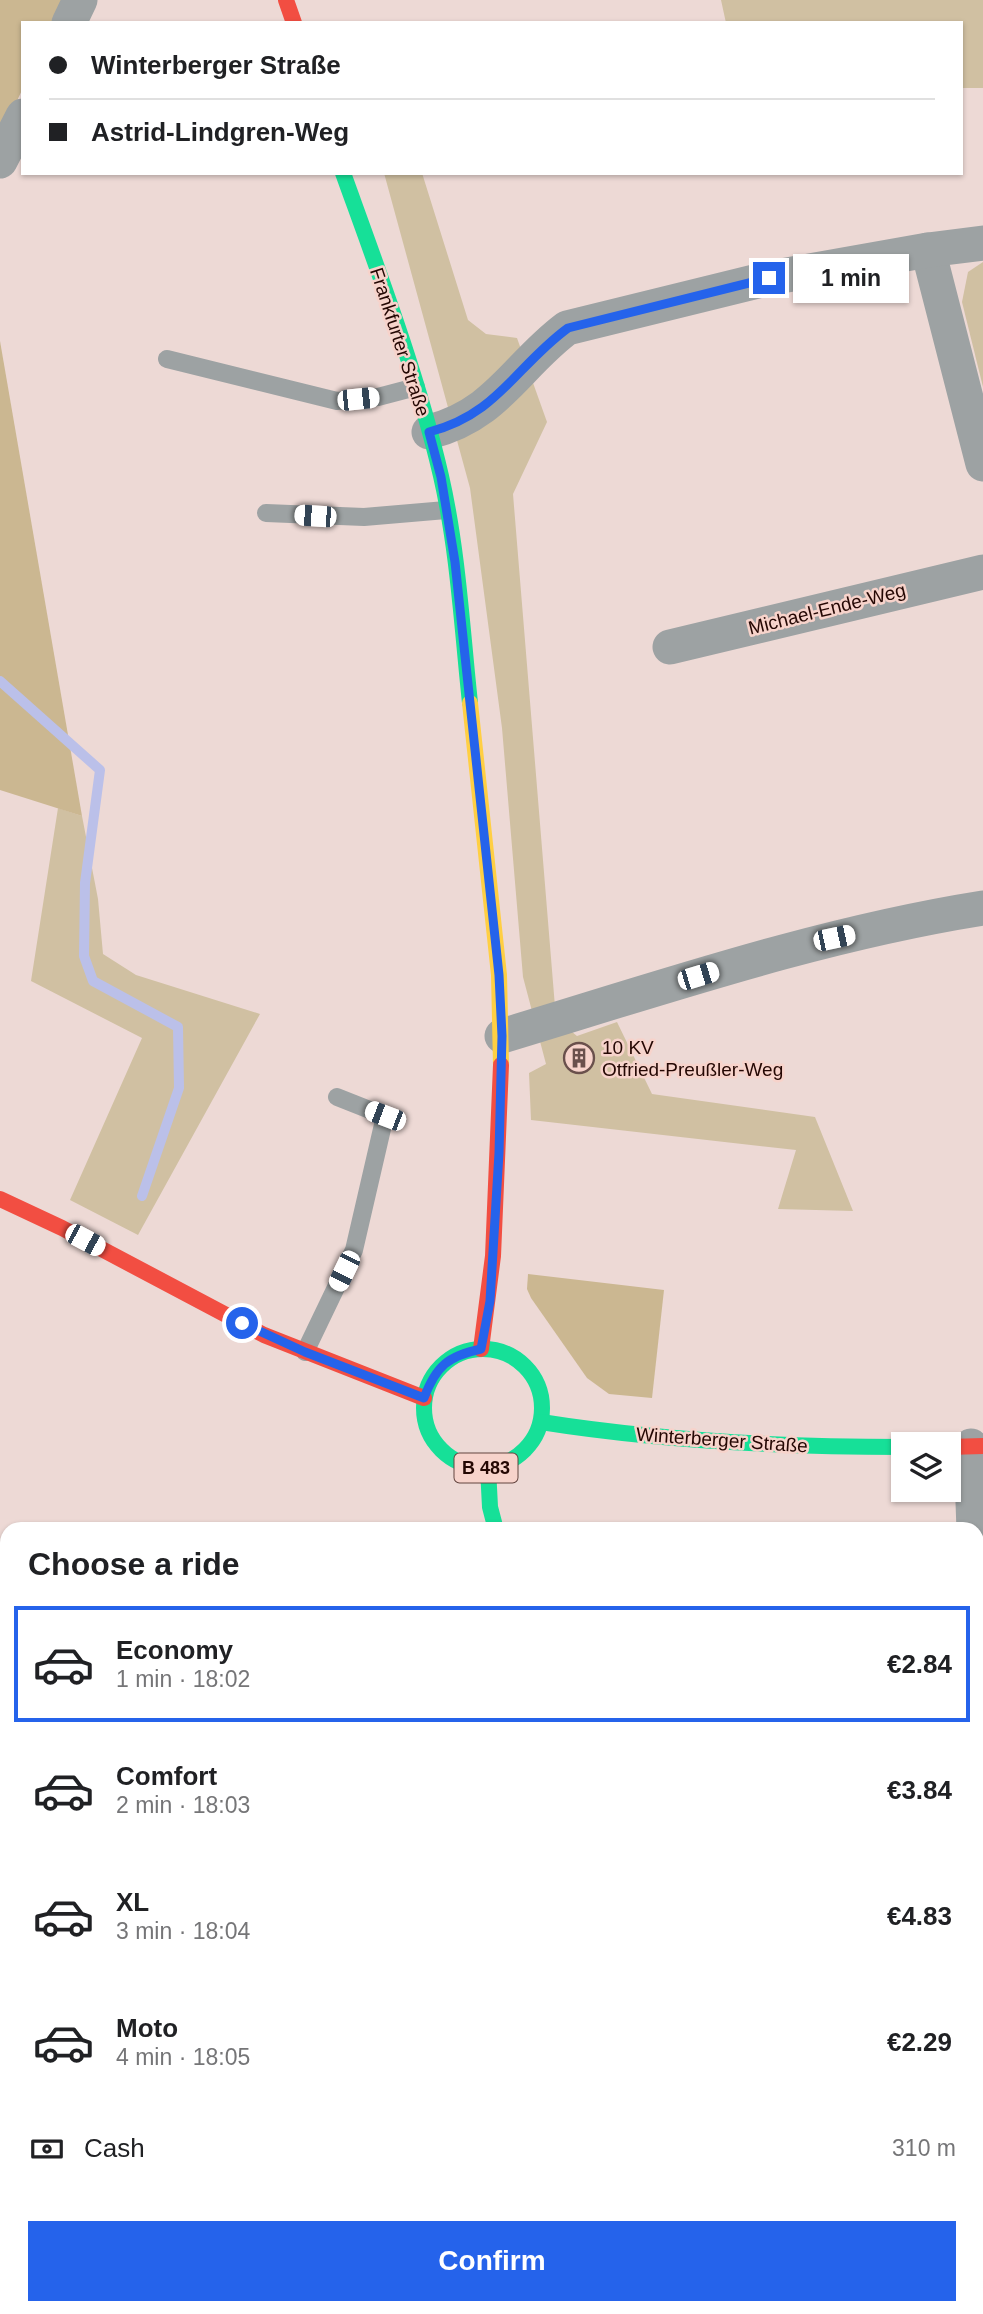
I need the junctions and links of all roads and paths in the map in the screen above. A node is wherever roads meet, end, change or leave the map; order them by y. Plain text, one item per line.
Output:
1 (80, 0) edge
2 (286, 0) edge
3 (70, 21) edge
4 (293, 21) edge
5 (21, 120) edge
6 (0, 161) edge
7 (344, 175) edge
8 (983, 243) edge
9 (928, 250) junction
10 (167, 359) dead end
11 (416, 387) junction
12 (429, 432) junction
13 (983, 464) edge
14 (446, 510) junction
15 (266, 513) dead end
16 (983, 572) edge
17 (670, 647) dead end
18 (983, 908) edge
19 (502, 1036) junction
20 (337, 1097) dead end
21 (0, 1199) edge
22 (481, 1349) junction
23 (305, 1352) junction
24 (424, 1398) junction
25 (541, 1422) junction
26 (967, 1446) edge
27 (891, 1447) edge
28 (488, 1468) junction
29 (494, 1522) edge
30 (973, 1522) edge

1 - 3 street
2 - 4 main road
5 - 6 street
7 - 11 main road, Frankfurter Straße
8 - 9 street
9 - 12 street
9 - 13 street
10 - 11 lane
11 - 12 main road, Frankfurter Straße
12 - 14 main road, Frankfurter Straße
14 - 15 lane
14 - 19 main road, Frankfurter Straße
16 - 17 street, Michael-Ende-Weg
18 - 19 street
19 - 22 main road, Frankfurter Straße
20 - 23 lane
21 - 23 main road
22 - 24 main road
22 - 25 main road
23 - 24 main road
24 - 28 main road, B 483
25 - 27 main road, Winterberger Straße
25 - 28 main road, B 483
26 - 30 street
28 - 29 main road

